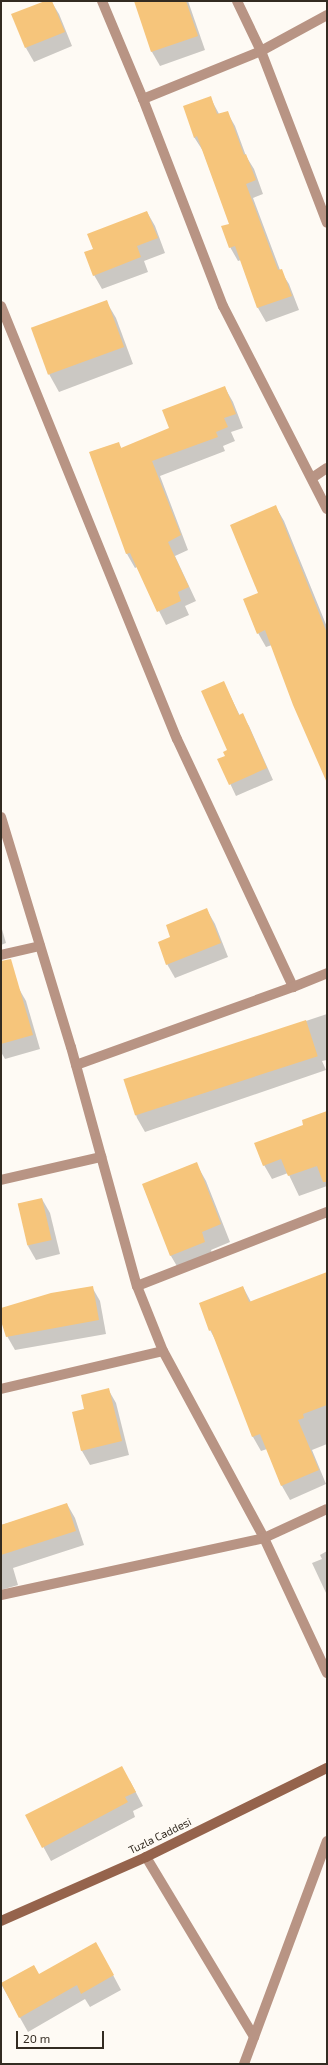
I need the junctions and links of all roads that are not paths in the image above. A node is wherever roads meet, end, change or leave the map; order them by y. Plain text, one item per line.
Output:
1 (102, 1) edge
2 (237, 1) edge
3 (327, 15) edge
4 (262, 51) junction
5 (142, 98) junction
6 (327, 223) edge
7 (1, 306) edge
8 (327, 468) edge
9 (312, 478) junction
10 (327, 509) edge
11 (1, 817) edge
12 (40, 946) junction
13 (1, 955) edge
14 (327, 973) edge
15 (293, 987) junction
16 (76, 1065) junction
17 (101, 1157) junction
18 (1, 1180) edge
19 (327, 1212) edge
20 (137, 1286) junction
21 (163, 1351) junction
22 (1, 1389) edge
23 (327, 1509) edge
24 (264, 1538) junction
25 (1, 1595) edge
26 (327, 1673) edge
27 (327, 1768) edge
28 (327, 1841) edge
29 (146, 1857) junction
30 (1, 1920) edge
31 (254, 2037) junction
32 (244, 2064) edge

1 - 5 street
2 - 4 street
3 - 4 street
4 - 5 street
4 - 6 street
5 - 9 street
7 - 15 street
8 - 9 street
9 - 10 street
11 - 12 street
12 - 13 street
12 - 16 street
14 - 15 street
15 - 16 street
16 - 17 street
17 - 18 street
17 - 20 street
19 - 20 street
20 - 21 street
21 - 22 street
21 - 24 street
23 - 24 street
24 - 25 street
24 - 26 street
27 - 29 main road, Tuzla Caddesi
28 - 31 street
29 - 30 main road, Tuzla Caddesi
29 - 31 street
31 - 32 street

